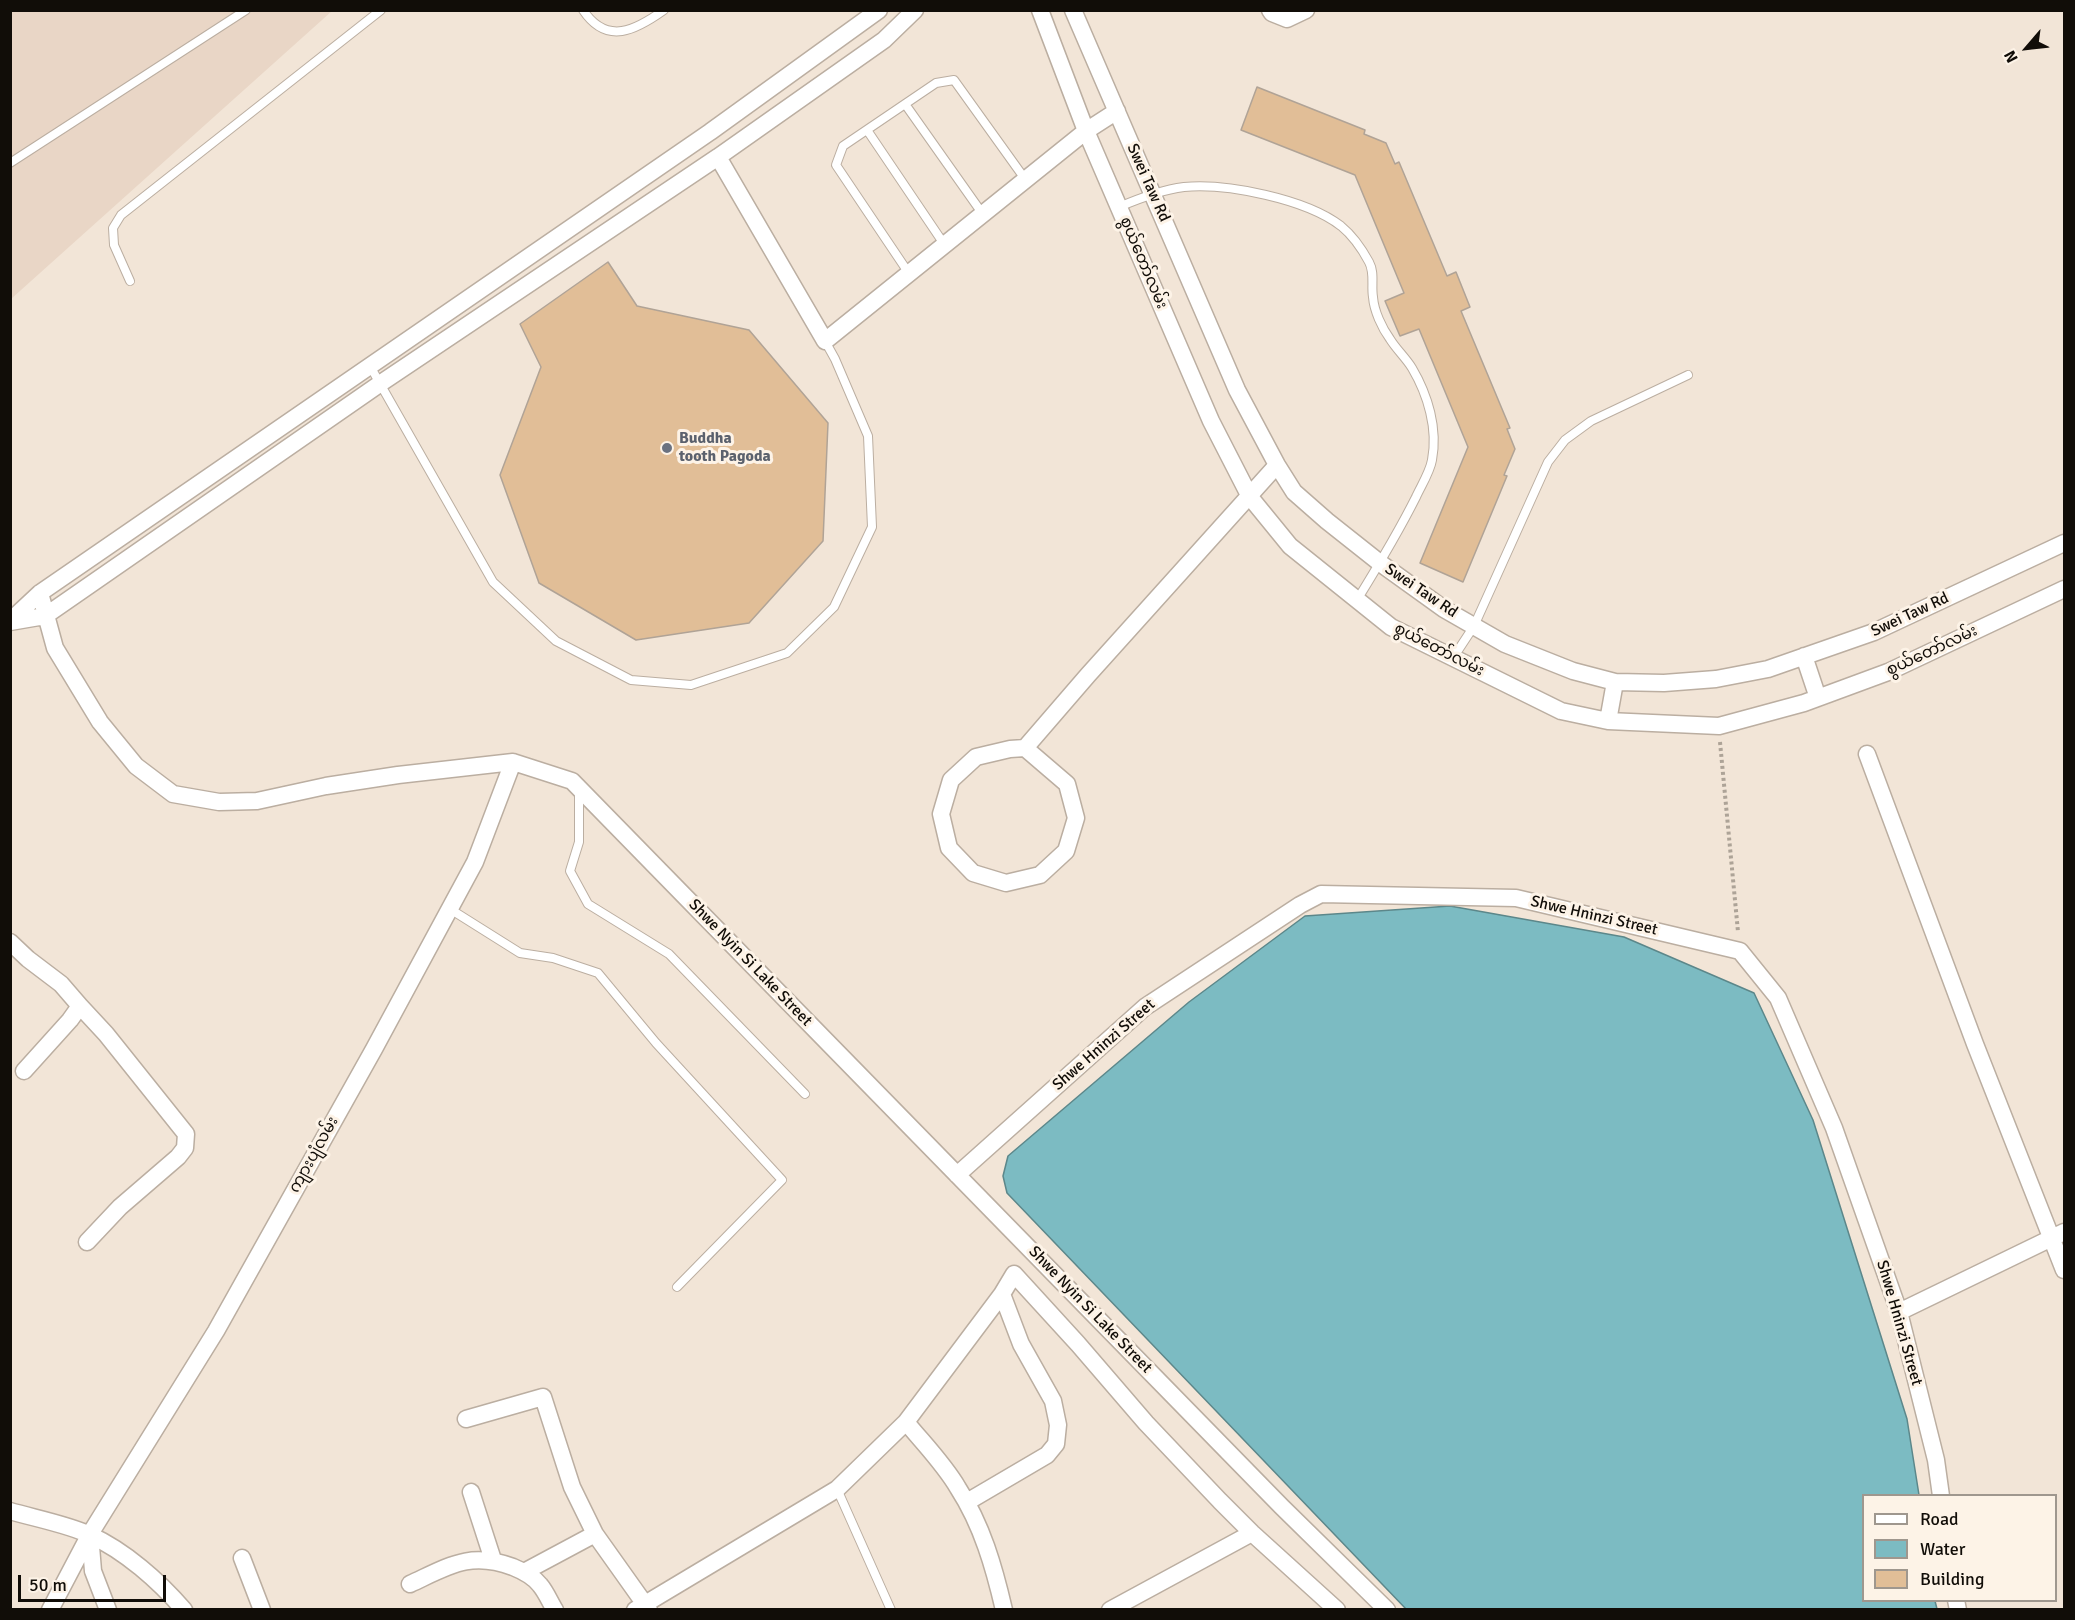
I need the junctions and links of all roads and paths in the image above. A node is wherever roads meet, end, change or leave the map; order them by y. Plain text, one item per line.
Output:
1 (246, 10) edge
2 (381, 10) edge
3 (583, 10) edge
4 (664, 10) edge
5 (879, 10) edge
6 (915, 10) edge
7 (1040, 10) edge
8 (1073, 10) edge
9 (1270, 10) edge
10 (1306, 10) edge
11 (906, 104) junction
12 (1117, 111) junction
13 (867, 129) junction
14 (1086, 131) junction
15 (718, 157) junction
16 (10, 163) edge
17 (1025, 179) junction
18 (1153, 193) junction
19 (1119, 207) junction
20 (982, 213) junction
21 (944, 244) junction
22 (908, 272) junction
23 (130, 281) dead end
24 (825, 341) junction
25 (370, 366) junction
26 (1688, 375) dead end
27 (381, 383) junction
28 (1277, 465) junction
29 (1250, 497) junction
30 (2064, 543) edge
31 (1380, 563) junction
32 (2064, 589) edge
33 (40, 593) junction
34 (1357, 600) junction
35 (45, 616) junction
36 (10, 621) edge
37 (1474, 626) junction
38 (1804, 656) junction
39 (1454, 658) junction
40 (1615, 682) junction
41 (1818, 698) junction
42 (1608, 721) junction
43 (1719, 726) junction
44 (1025, 748) junction
45 (1867, 754) dead end
46 (513, 762) junction
47 (579, 788) junction
48 (450, 909) junction
49 (10, 942) edge
50 (1740, 951) junction
51 (80, 1006) junction
52 (24, 1071) dead end
53 (804, 1094) dead end
54 (957, 1175) junction
55 (2058, 1235) edge
56 (87, 1242) dead end
57 (2064, 1270) edge
58 (677, 1287) dead end
59 (1002, 1294) junction
60 (1899, 1312) junction
61 (466, 1419) dead end
62 (906, 1422) junction
63 (837, 1490) junction
64 (471, 1492) dead end
65 (1941, 1494) edge
66 (967, 1502) junction
67 (10, 1511) edge
68 (1252, 1533) junction
69 (90, 1534) junction
70 (595, 1534) junction
71 (242, 1558) dead end
72 (493, 1560) junction
73 (524, 1572) junction
74 (410, 1584) dead end
75 (643, 1607) edge
76 (51, 1609) edge
77 (108, 1610) edge
78 (184, 1610) edge
79 (262, 1610) edge
80 (555, 1610) edge
81 (891, 1610) edge
82 (1004, 1610) edge
83 (1110, 1610) edge
84 (1338, 1610) edge
85 (1387, 1610) edge

1 - 16 lane
2 - 23 lane
3 - 4 lane
5 - 25 street
6 - 15 street
7 - 14 street, စွယ်တော်လမ်း
8 - 12 street, Swei Taw Rd
9 - 10 street
11 - 13 lane
11 - 17 lane
11 - 20 lane
12 - 14 street
12 - 18 street, Swei Taw Rd
13 - 21 lane
13 - 22 lane
14 - 17 street
14 - 19 street, စွယ်တော်လမ်း
15 - 24 street
15 - 27 street
17 - 20 street
18 - 19 lane
18 - 28 street, Swei Taw Rd
18 - 31 lane
19 - 29 street, စွယ်တော်လမ်း
20 - 21 street
21 - 22 street
22 - 24 street
24 - 27 lane
25 - 27 lane
25 - 33 street
26 - 37 lane
27 - 35 street
28 - 29 street
28 - 31 street, Swei Taw Rd
29 - 34 street, စွယ်တော်လမ်း
29 - 44 street
30 - 38 street, Swei Taw Rd
31 - 34 lane
31 - 37 street, Swei Taw Rd
32 - 41 street, စွယ်တော်လမ်း
33 - 35 street, Shwe Nyin Si Lake Street
33 - 36 street
34 - 39 street, စွယ်တော်လမ်း
35 - 36 street
35 - 46 street, Shwe Nyin Si Lake Street
37 - 39 lane
37 - 40 street, Swei Taw Rd
38 - 40 street, Swei Taw Rd
38 - 41 street
39 - 42 street, စွယ်တော်လမ်း
40 - 42 street
41 - 43 street, စွယ်တော်လမ်း
42 - 43 street, စွယ်တော်လမ်း
43 - 50 path
44 - 44 street
45 - 55 street
46 - 47 street, Shwe Nyin Si Lake Street
46 - 48 street, ကျားပျံလမ်း
47 - 53 lane
47 - 54 street, Shwe Nyin Si Lake Street
48 - 58 lane
48 - 69 street, ကျားပျံလမ်း
49 - 51 street
50 - 54 street, Shwe Hninzi Street
50 - 60 street, Shwe Hninzi Street
51 - 52 street
51 - 56 street
54 - 85 street, Shwe Nyin Si Lake Street
55 - 57 street
55 - 60 street
59 - 62 street
59 - 66 street
59 - 68 street
60 - 65 street, Shwe Hninzi Street
61 - 70 street
62 - 63 street
62 - 66 street
63 - 75 street
63 - 81 lane
64 - 72 street
66 - 82 street
67 - 69 street
68 - 83 street
68 - 84 street
69 - 76 street, ကျားပျံလမ်း
69 - 77 street
69 - 78 street
70 - 73 street
70 - 75 street
71 - 79 street
72 - 73 street
72 - 74 street
73 - 80 street

